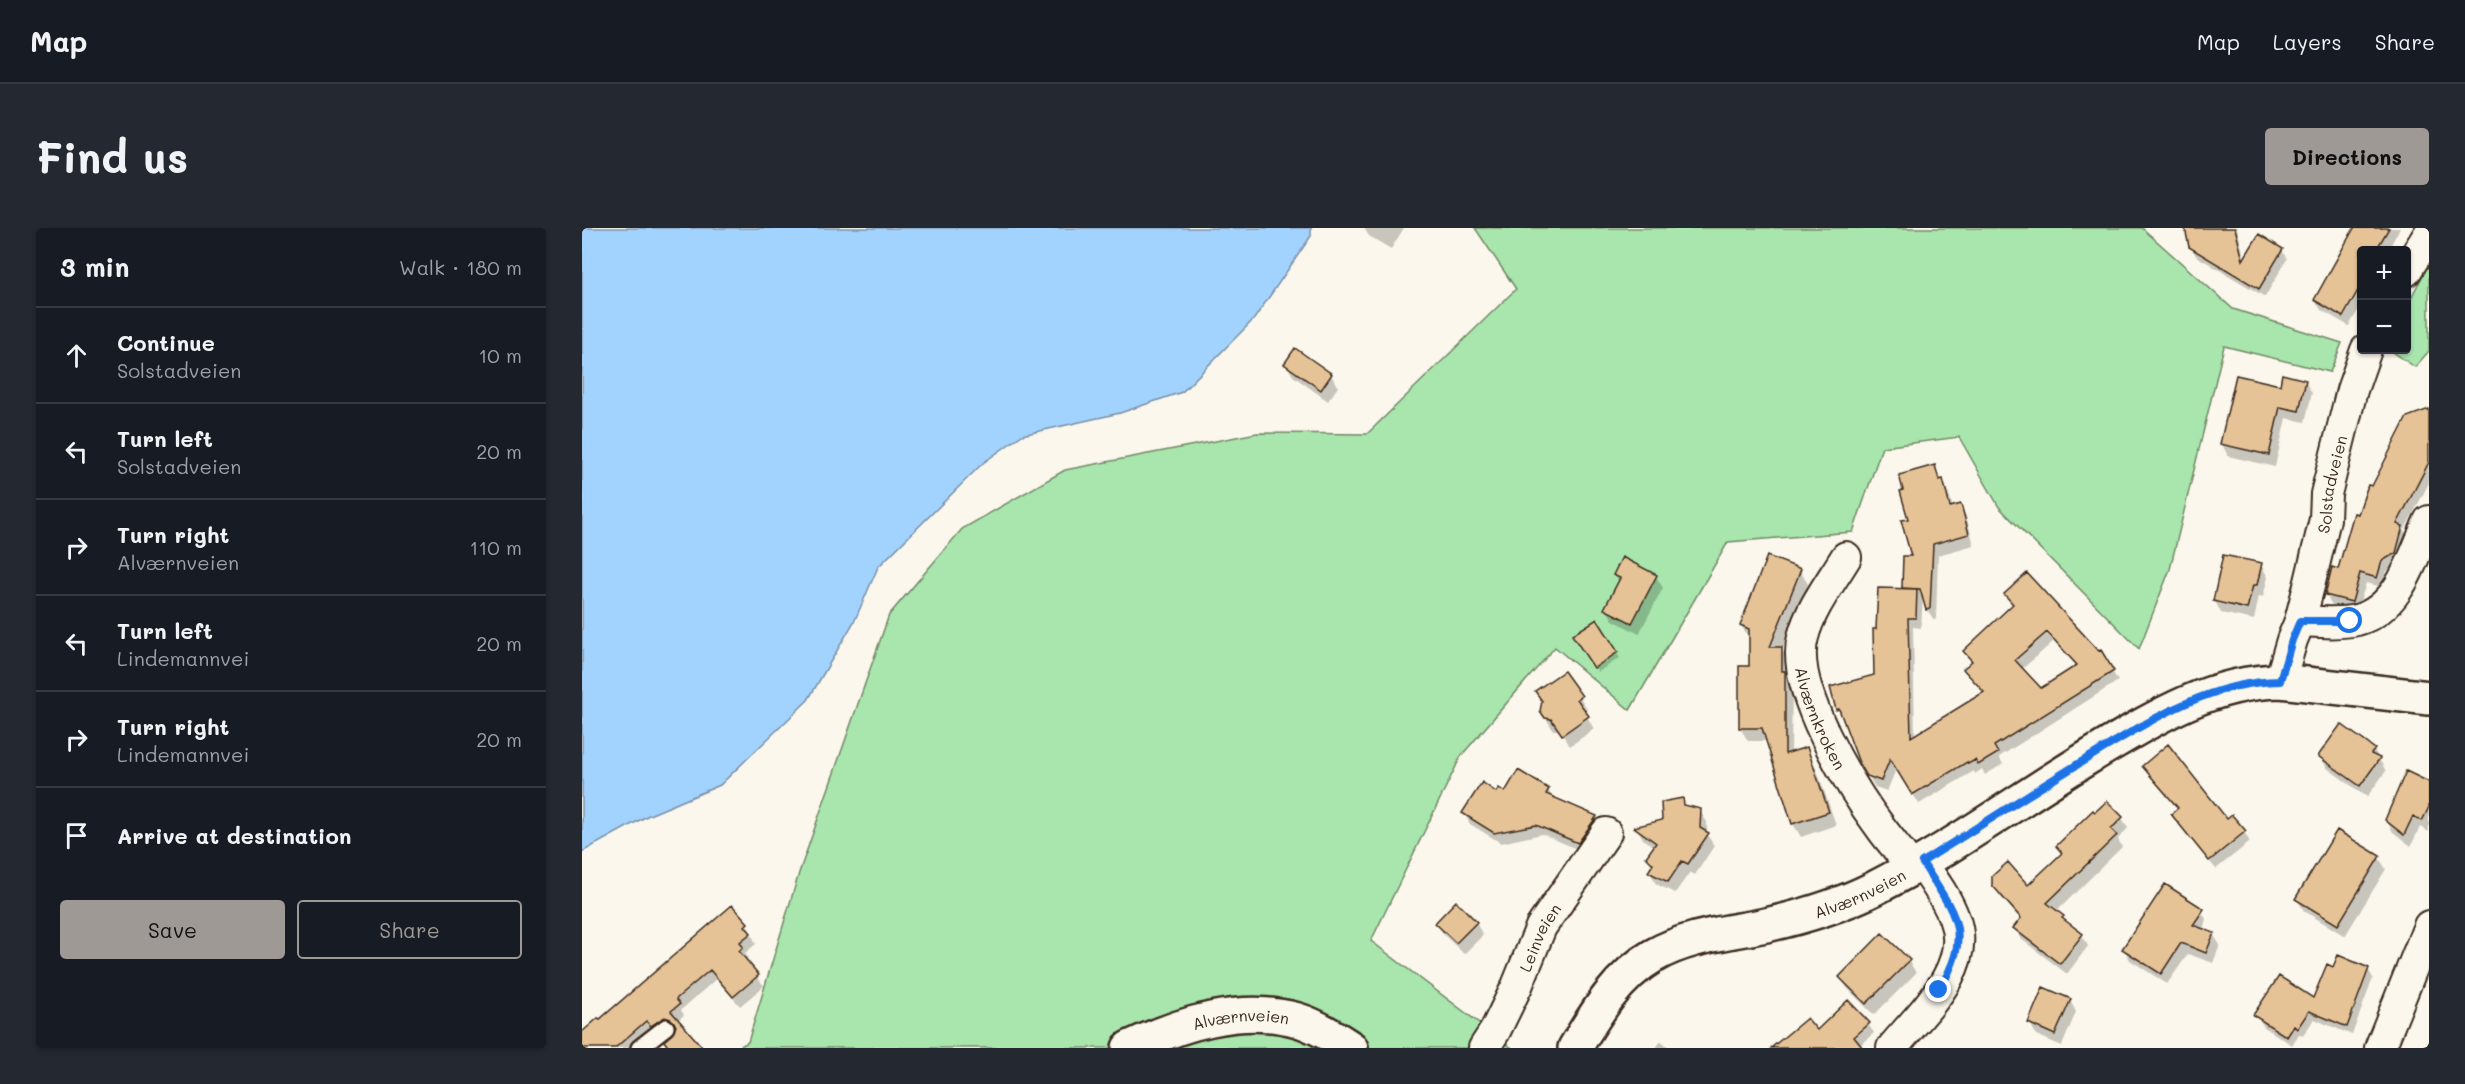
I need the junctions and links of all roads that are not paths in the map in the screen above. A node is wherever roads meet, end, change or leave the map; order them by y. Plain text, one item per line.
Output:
1 (2429, 234) edge
2 (2411, 264) edge
3 (2365, 354) edge
4 (2429, 521) edge
5 (1846, 557) dead end
6 (2300, 621) junction
7 (2280, 681) junction
8 (2429, 698) edge
9 (1606, 833) dead end
10 (1916, 865) junction
11 (2429, 926) edge
12 (666, 1027) dead end
13 (639, 1048) edge
14 (1129, 1048) edge
15 (1350, 1048) edge
16 (1484, 1048) edge
17 (1575, 1048) edge
18 (1892, 1048) edge
19 (2380, 1048) edge

1 - 2 street
3 - 6 street, Solstadveien
4 - 6 street
5 - 10 street, Alværnkroken
6 - 7 street, Solstadveien
7 - 8 main road, Alværnveien
7 - 10 main road, Alværnveien
9 - 16 street, Leinveien
10 - 17 main road, Alværnveien
10 - 18 street, Alværnkroken
11 - 19 street
12 - 13 lane
14 - 15 main road, Alværnveien

